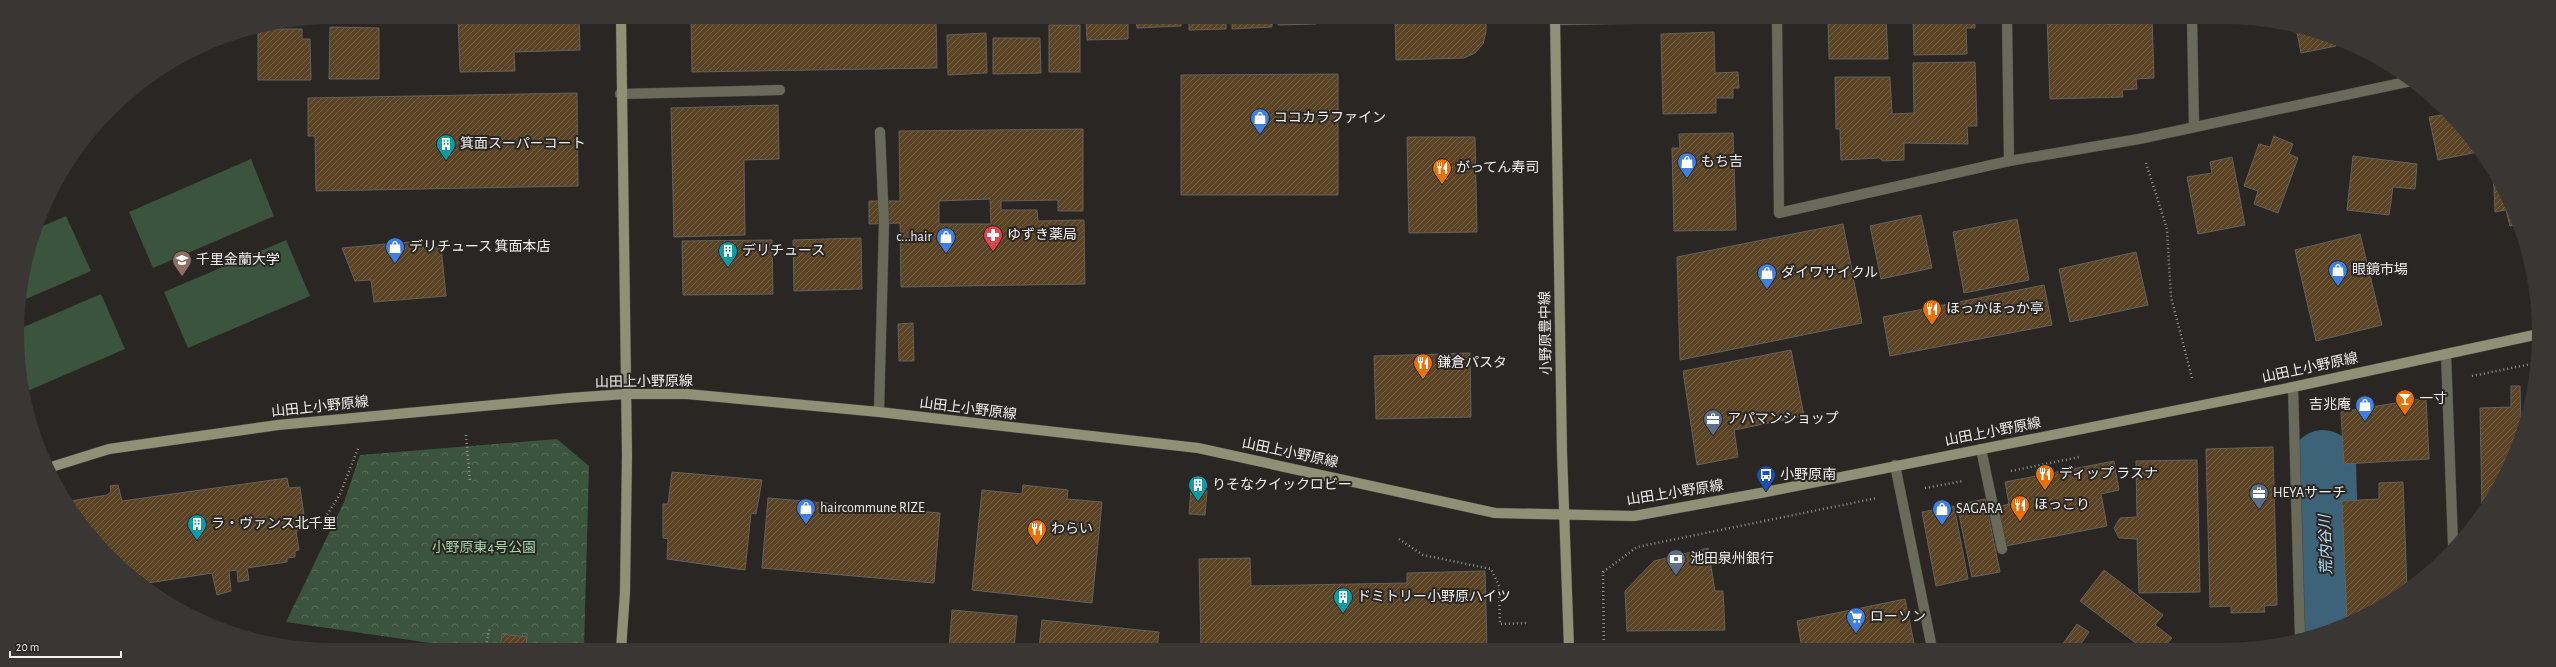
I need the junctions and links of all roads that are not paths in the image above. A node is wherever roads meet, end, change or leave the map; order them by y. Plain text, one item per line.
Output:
1 (621, 24) edge
2 (1555, 24) edge
3 (1777, 24) edge
4 (2007, 24) edge
5 (2192, 24) edge
6 (2403, 83) edge
7 (780, 90) dead end
8 (620, 94) junction
9 (2194, 126) junction
10 (880, 132) dead end
11 (2009, 161) junction
12 (2532, 336) edge
13 (2446, 354) junction
14 (2292, 387) junction
15 (626, 394) junction
16 (879, 412) junction
17 (1981, 449) junction
18 (1895, 465) junction
19 (54, 466) edge
20 (1564, 515) junction
21 (2453, 540) edge
22 (2002, 548) dead end
23 (2300, 633) edge
24 (621, 643) edge
25 (1569, 643) edge
26 (1931, 643) edge

1 - 8 main road
2 - 20 main road, 小野原豊中線
3 - 11 street
4 - 11 street
5 - 9 street
6 - 9 street
7 - 8 street
8 - 15 main road
9 - 11 street
10 - 16 street
12 - 13 main road, 山田上小野原線
13 - 14 main road, 山田上小野原線
13 - 21 street
14 - 17 main road, 山田上小野原線
14 - 23 street
15 - 16 main road, 山田上小野原線
15 - 19 main road, 山田上小野原線
15 - 24 main road
16 - 20 main road, 山田上小野原線
17 - 18 main road, 山田上小野原線
17 - 22 street
18 - 20 main road, 山田上小野原線
18 - 26 street
20 - 25 main road, 小野原豊中線

